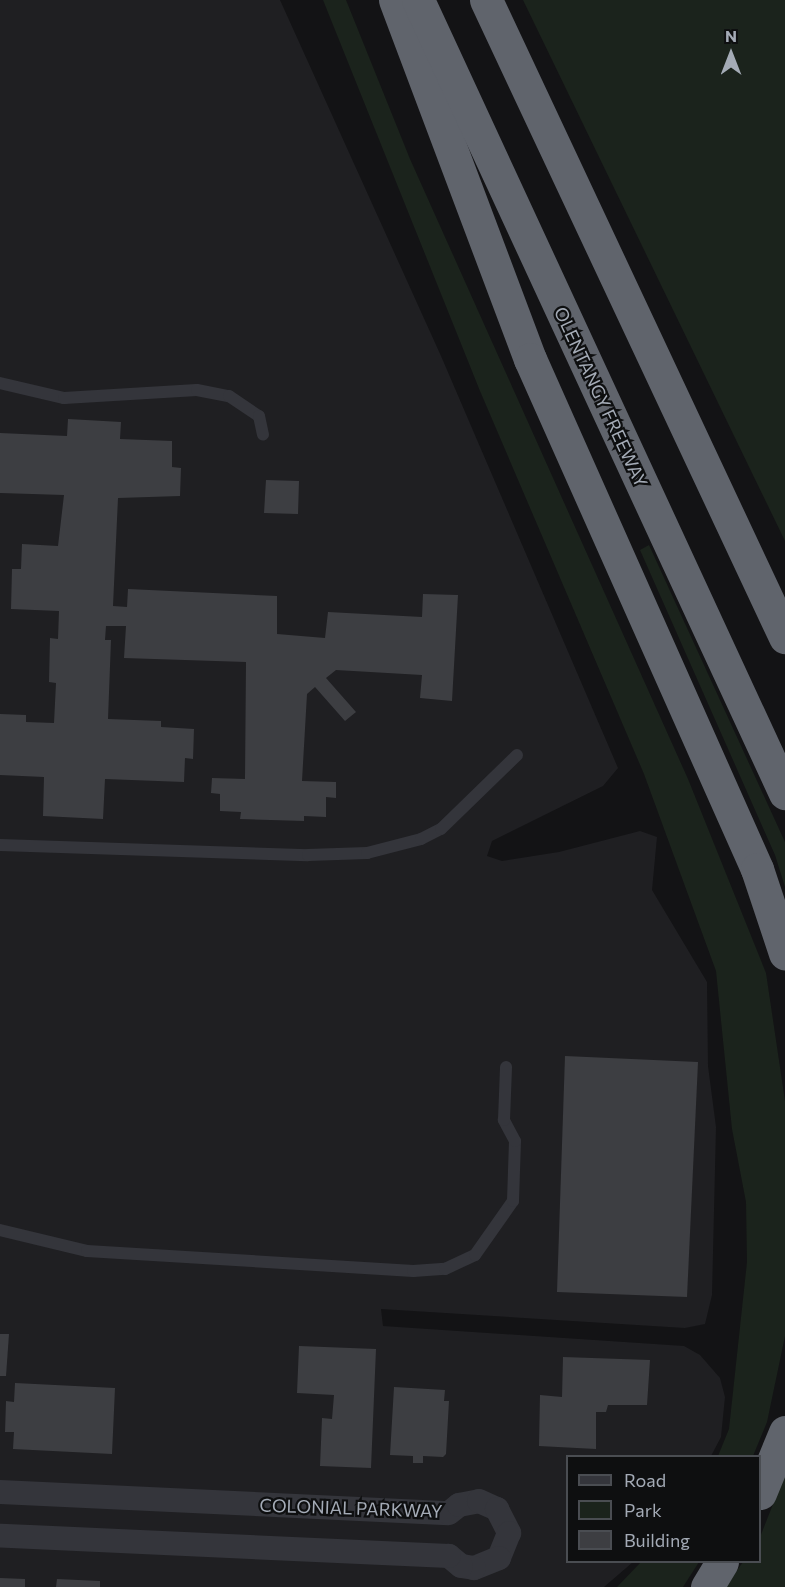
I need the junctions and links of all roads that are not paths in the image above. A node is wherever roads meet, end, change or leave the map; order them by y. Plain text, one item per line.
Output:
1 (395, 0) edge
2 (418, 0) edge
3 (486, 0) edge
4 (0, 383) edge
5 (263, 435) dead end
6 (785, 637) edge
7 (517, 755) dead end
8 (785, 793) edge
9 (0, 844) edge
10 (785, 953) edge
11 (506, 1067) dead end
12 (0, 1230) edge
13 (785, 1432) edge
14 (761, 1488) edge
15 (0, 1492) edge
16 (0, 1536) edge
17 (721, 1563) edge
18 (707, 1587) edge

1 - 10 highway
2 - 8 highway, OLENTANGY FREEWAY
3 - 6 highway
4 - 5 lane
7 - 9 lane
11 - 12 lane
13 - 14 highway
15 - 16 street, COLONIAL PARKWAY
17 - 18 highway

